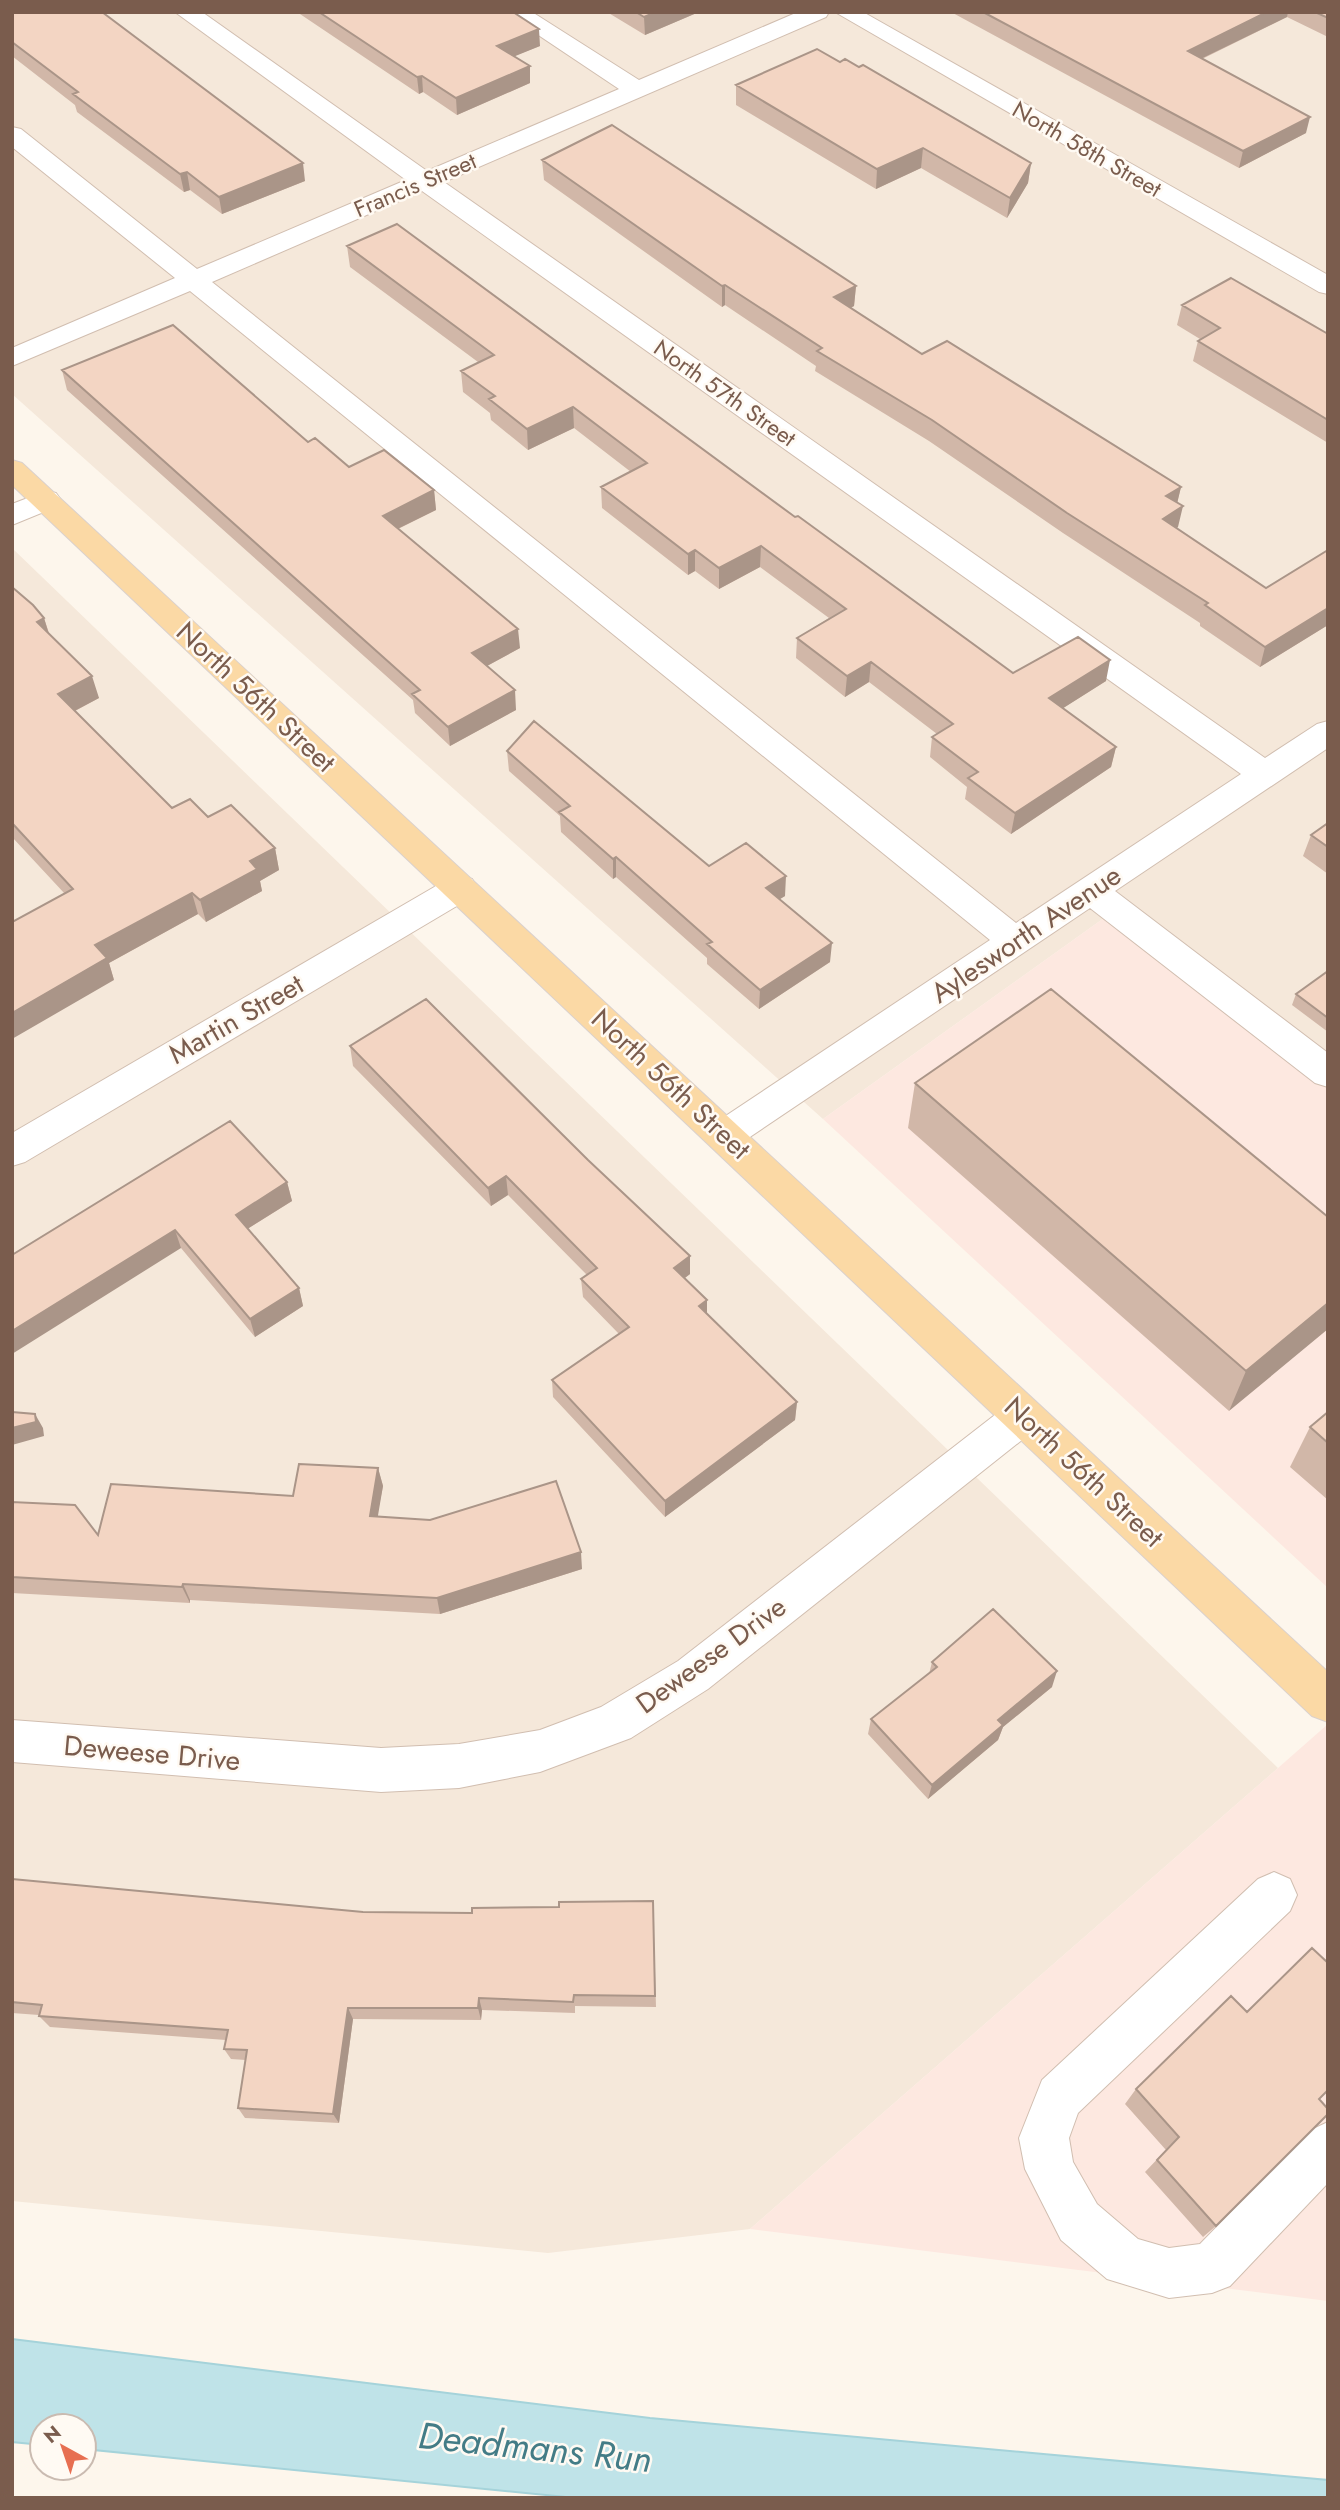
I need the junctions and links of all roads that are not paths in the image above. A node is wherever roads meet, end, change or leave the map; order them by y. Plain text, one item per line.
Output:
1 (186, 12) edge
2 (516, 12) edge
3 (818, 12) edge
4 (846, 12) edge
5 (638, 90) junction
6 (12, 134) edge
7 (425, 181) junction
8 (192, 281) junction
9 (1328, 286) edge
10 (12, 358) edge
11 (12, 469) edge
12 (46, 500) junction
13 (12, 516) edge
14 (1328, 732) edge
15 (1264, 774) junction
16 (460, 888) junction
17 (1091, 891) junction
18 (1015, 941) junction
19 (1328, 1073) edge
20 (725, 1135) junction
21 (12, 1151) edge
22 (1023, 1416) junction
23 (1328, 1701) edge
24 (12, 1741) edge
25 (1274, 1895) dead end
26 (1328, 2147) edge

1 - 7 street, North 57th Street
2 - 5 street
3 - 5 street, Francis Street
4 - 9 street, North 58th Street
5 - 7 street, Francis Street
6 - 8 street
7 - 8 street, Francis Street
7 - 15 street, North 57th Street
8 - 10 street, Francis Street
8 - 18 street
11 - 12 main road, North 56th Street
12 - 13 street
12 - 16 main road, North 56th Street
14 - 15 street, Aylesworth Avenue
15 - 17 street, Aylesworth Avenue
16 - 20 main road, North 56th Street
16 - 21 street, Martin Street
17 - 18 street, Aylesworth Avenue
17 - 19 street
18 - 20 street, Aylesworth Avenue
20 - 22 main road, North 56th Street
22 - 23 main road, North 56th Street
22 - 24 street, Deweese Drive
25 - 26 street

